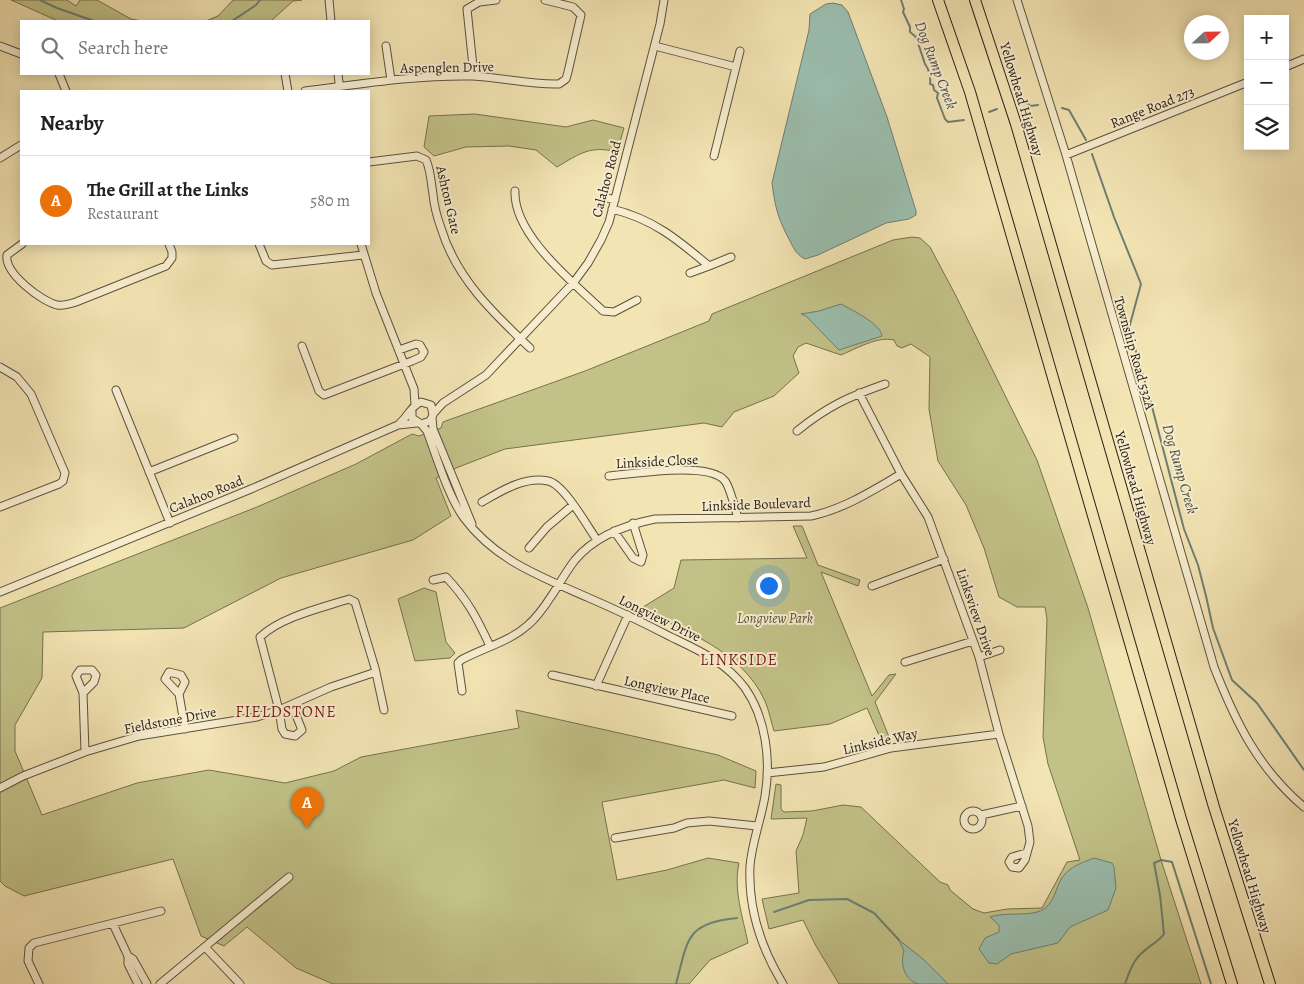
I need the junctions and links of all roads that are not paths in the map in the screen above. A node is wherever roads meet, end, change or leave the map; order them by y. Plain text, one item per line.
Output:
1 (329, 0) edge
2 (496, 0) edge
3 (545, 0) edge
4 (664, 0) edge
5 (938, 0) edge
6 (975, 0) edge
7 (1017, 0) edge
8 (331, 20) edge
9 (0, 46) edge
10 (386, 46) dead end
11 (655, 46) junction
12 (740, 51) dead end
13 (20, 54) edge
14 (1304, 60) edge
15 (1289, 66) edge
16 (736, 67) junction
17 (59, 75) edge
18 (286, 75) edge
19 (338, 75) edge
20 (474, 76) junction
21 (391, 80) junction
22 (1244, 84) edge
23 (339, 89) edge
24 (66, 90) edge
25 (288, 90) edge
26 (322, 90) edge
27 (20, 146) edge
28 (1066, 155) junction
29 (714, 156) dead end
30 (0, 158) edge
31 (370, 162) edge
32 (514, 191) dead end
33 (603, 197) dead end
34 (615, 200) junction
35 (612, 209) junction
36 (21, 245) edge
37 (169, 245) edge
38 (259, 245) edge
39 (361, 245) edge
40 (364, 255) junction
41 (731, 258) dead end
42 (709, 266) junction
43 (690, 273) dead end
44 (574, 282) junction
45 (637, 300) dead end
46 (520, 338) junction
47 (302, 346) dead end
48 (530, 348) dead end
49 (398, 350) junction
50 (404, 363) junction
51 (0, 367) edge
52 (886, 384) dead end
53 (414, 389) junction
54 (116, 390) dead end
55 (859, 393) junction
56 (426, 403) junction
57 (443, 403) junction
58 (413, 408) junction
59 (433, 416) junction
60 (419, 423) junction
61 (398, 425) junction
62 (797, 431) dead end
63 (234, 438) dead end
64 (149, 472) junction
65 (901, 474) junction
66 (610, 476) dead end
67 (482, 502) dead end
68 (573, 505) junction
69 (0, 507) edge
70 (738, 518) junction
71 (170, 523) junction
72 (633, 523) junction
73 (474, 529) junction
74 (614, 531) junction
75 (597, 540) junction
76 (529, 548) dead end
77 (944, 559) junction
78 (433, 580) dead end
79 (559, 584) junction
80 (872, 586) dead end
81 (0, 590) edge
82 (628, 615) junction
83 (973, 641) junction
84 (490, 646) junction
85 (1000, 650) dead end
86 (979, 657) junction
87 (905, 662) dead end
88 (376, 672) junction
89 (552, 675) dead end
90 (596, 686) junction
91 (462, 691) dead end
92 (84, 693) dead end
93 (179, 694) dead end
94 (292, 705) junction
95 (279, 710) junction
96 (384, 710) dead end
97 (732, 716) dead end
98 (185, 728) junction
99 (999, 734) junction
100 (85, 752) junction
101 (767, 773) junction
102 (0, 788) edge
103 (1022, 806) junction
104 (1304, 807) edge
105 (981, 815) dead end
106 (757, 826) junction
107 (615, 838) dead end
108 (1026, 853) dead end
109 (289, 877) dead end
110 (161, 911) dead end
111 (113, 924) junction
112 (205, 947) junction
113 (128, 956) junction
114 (39, 984) edge
115 (138, 984) edge
116 (147, 984) edge
117 (160, 984) edge
118 (240, 984) edge
119 (783, 984) edge
120 (1232, 984) edge
121 (1270, 984) edge

1 - 8 street
2 - 20 street
3 - 20 street, Aspenglen Drive
4 - 11 street, Calahoo Road
5 - 120 highway
6 - 121 highway, Yellowhead Highway
7 - 28 street, Township Road 532A
9 - 13 street
10 - 21 street
11 - 16 street
11 - 34 street, Calahoo Road
12 - 16 street
14 - 15 street
16 - 29 street
17 - 24 street
18 - 25 street
19 - 23 street
20 - 21 street, Aspenglen Drive
21 - 23 street, Aspenglen Drive
22 - 28 street, Range Road 273
23 - 26 street, Aspenglen Drive
27 - 30 street
28 - 104 street, Township Road 532A
31 - 46 street, Ashton Gate
32 - 44 street
33 - 34 street
34 - 35 street, Calahoo Road
35 - 42 street
35 - 44 street, Calahoo Road
36 - 37 street
38 - 40 street
39 - 40 street
40 - 49 street
41 - 42 street
42 - 43 street
44 - 45 street
44 - 46 street, Calahoo Road
46 - 48 street
46 - 57 street, Calahoo Road
47 - 50 street
49 - 50 street
49 - 50 street
50 - 53 street
51 - 69 street
52 - 55 street
53 - 56 street
53 - 58 street
54 - 64 street
55 - 62 street
55 - 65 street, Linksview Drive
56 - 57 street
56 - 58 street
56 - 59 street
57 - 59 street, Calahoo Road
58 - 60 street
58 - 61 street, Calahoo Road
59 - 60 street
59 - 73 street, Longview Drive
60 - 61 street, Calahoo Road
60 - 73 street, Longview Drive
61 - 71 street, Calahoo Road
63 - 64 street
64 - 71 street
65 - 70 street, Linkside Boulevard
65 - 77 street, Linksview Drive
66 - 70 street, Linkside Close
67 - 68 street
68 - 75 street
68 - 76 street
70 - 72 street, Linkside Boulevard
71 - 81 street, Calahoo Road
72 - 74 street, Linkside Boulevard
72 - 74 street
73 - 79 street, Longview Drive
74 - 75 street, Linkside Boulevard
75 - 79 street, Linkside Boulevard
77 - 80 street
77 - 83 street, Linksview Drive
78 - 84 street
79 - 82 street, Longview Drive
79 - 84 street, Linkside Boulevard
82 - 90 street
82 - 101 street, Longview Drive
83 - 86 street, Linksview Drive
83 - 87 street
84 - 91 street, Linkside Boulevard
85 - 86 street
86 - 99 street, Linksview Drive
88 - 94 street, Fieldstone Drive
88 - 95 street
88 - 96 street
89 - 90 street, Longview Place
90 - 97 street, Longview Place
92 - 100 street
93 - 98 street
94 - 95 street, Fieldstone Drive
94 - 95 street
95 - 98 street, Fieldstone Drive
98 - 100 street, Fieldstone Drive
99 - 101 street, Linkside Way
99 - 103 street, Linksview Drive
100 - 102 street, Fieldstone Drive
101 - 106 street, Longview Drive
103 - 105 street
103 - 108 street, Linksview Drive
106 - 107 street
106 - 119 street, Longview Drive
109 - 112 street
110 - 111 street
111 - 113 street
111 - 114 street
112 - 117 street
112 - 118 street
113 - 115 street
113 - 116 street

